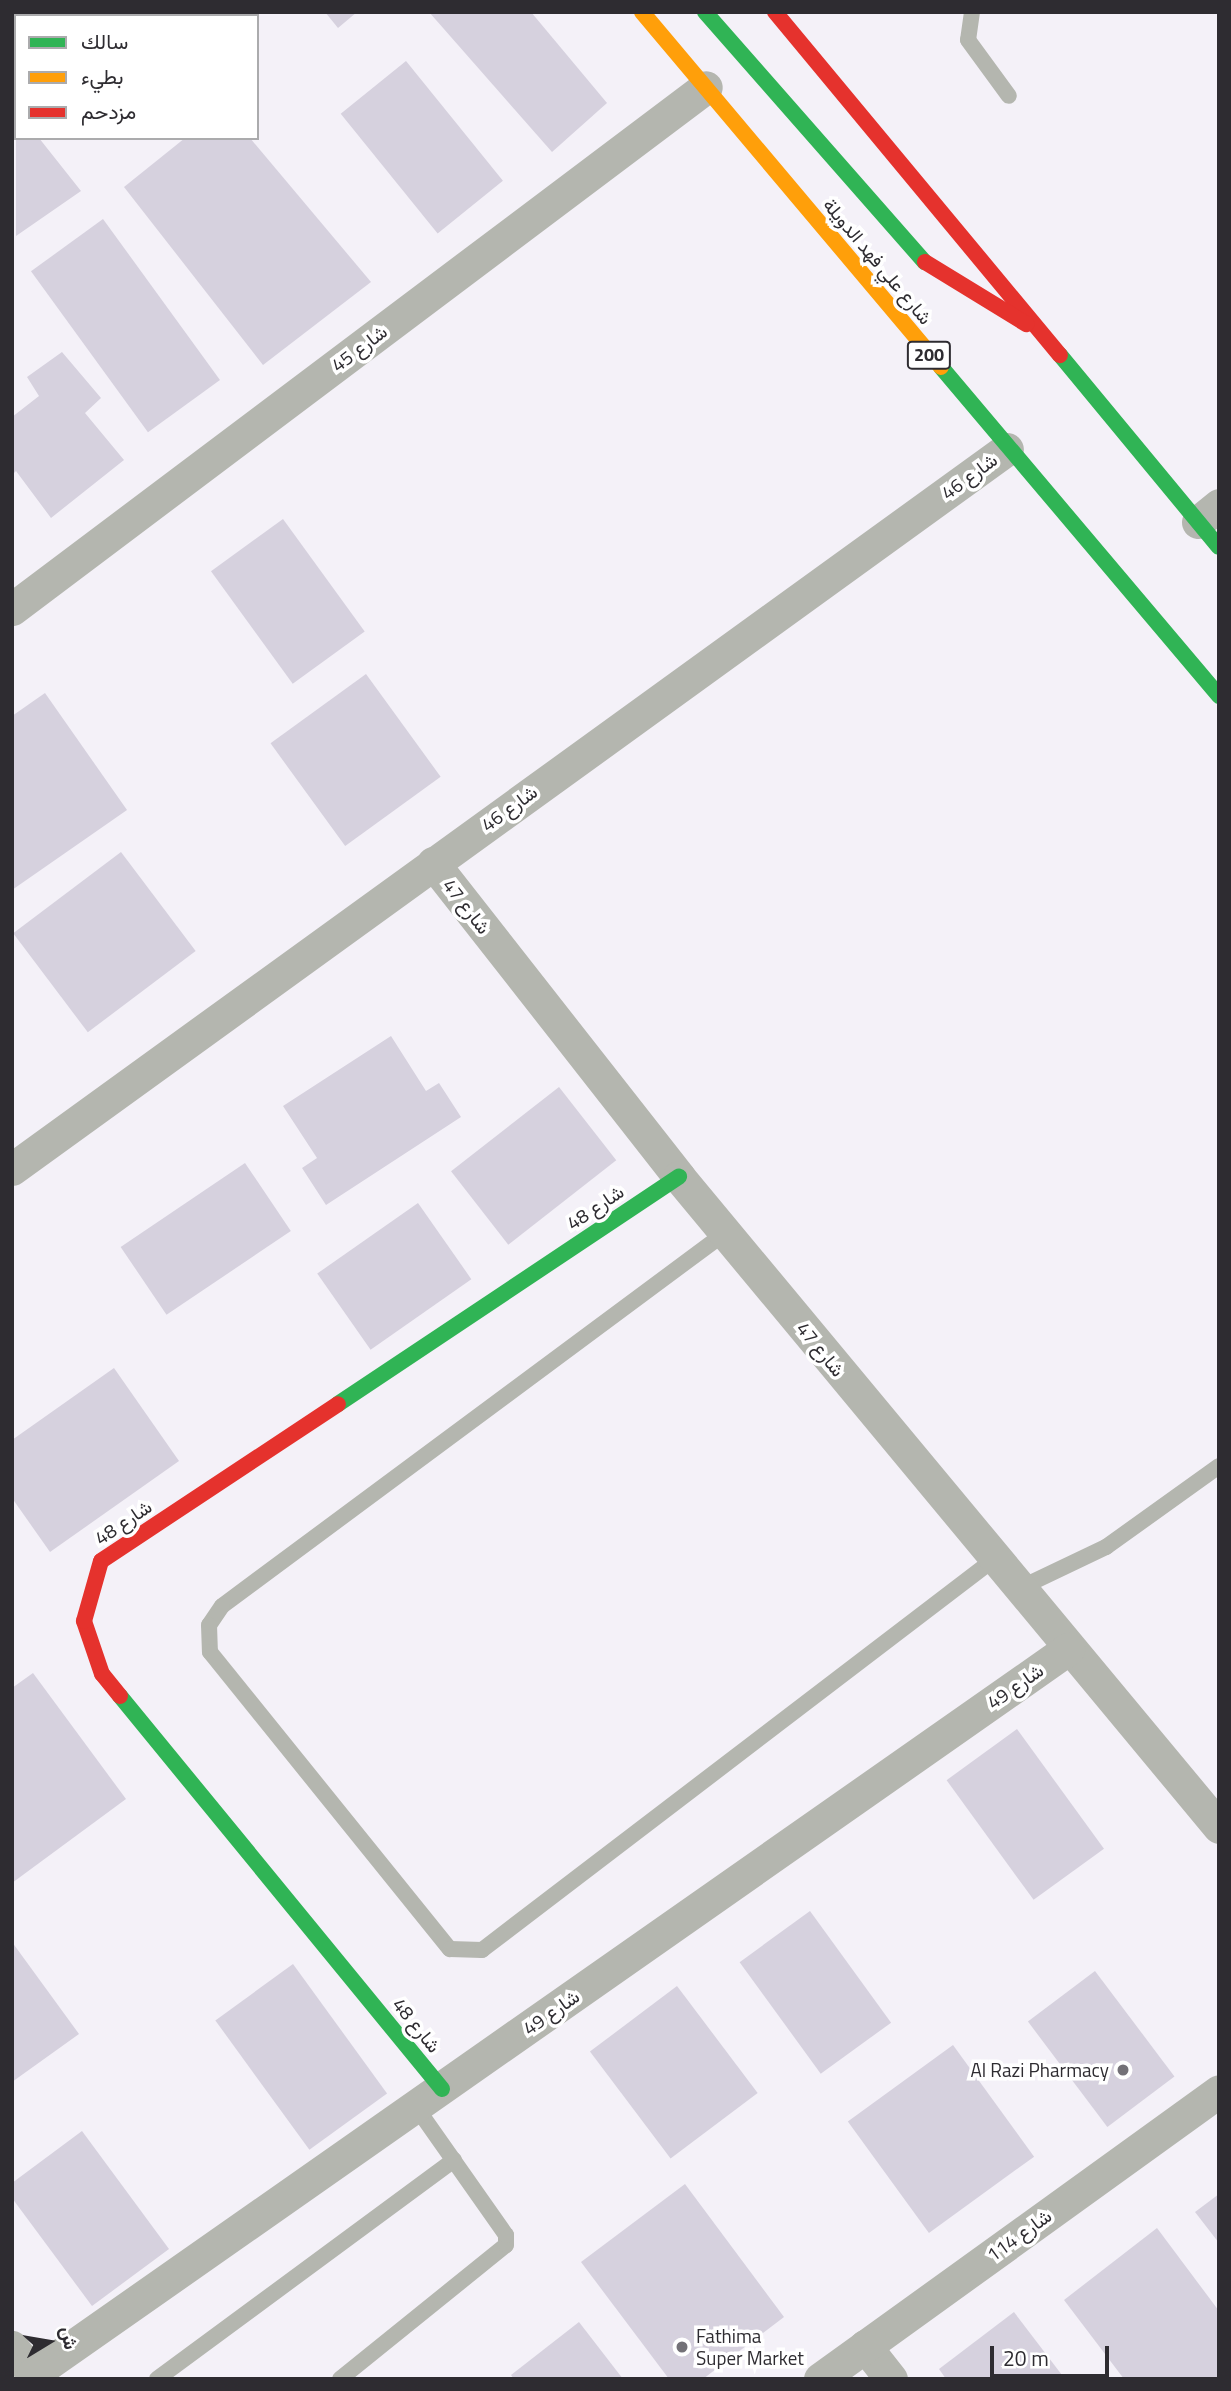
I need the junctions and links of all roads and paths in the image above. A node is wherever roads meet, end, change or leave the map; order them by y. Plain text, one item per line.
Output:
1 (642, 12) edge
2 (705, 12) edge
3 (775, 12) edge
4 (799, 12) edge
5 (972, 12) edge
6 (706, 87) junction
7 (1009, 96) dead end
8 (903, 166) junction
9 (1041, 330) junction
10 (1007, 449) junction
11 (1212, 525) edge
12 (12, 609) edge
13 (1219, 696) edge
14 (433, 863) junction
15 (12, 1169) edge
16 (678, 1177) junction
17 (725, 1233) junction
18 (1219, 1466) edge
19 (993, 1560) junction
20 (1018, 1589) junction
21 (1068, 1648) junction
22 (1219, 1827) edge
23 (1219, 2091) edge
24 (429, 2098) junction
25 (454, 2160) junction
26 (865, 2346) junction
27 (12, 2347) edge
28 (32, 2377) edge
29 (157, 2379) edge
30 (340, 2379) edge
31 (820, 2379) edge
32 (891, 2379) edge

1 - 6 main road, شارع علي فهد الدويلة / 200
2 - 9 main road
3 - 8 main road
4 - 8 main road
5 - 7 lane
6 - 10 main road, شارع علي فهد الدويلة / 200
6 - 12 street, شارع 45
8 - 9 main road
9 - 11 main road
10 - 13 main road, شارع علي فهد الدويلة / 200
10 - 14 street, شارع 46
14 - 15 street, شارع 46
14 - 16 street, شارع 47
16 - 17 street, شارع 47
16 - 24 main road, شارع 48
17 - 19 street, شارع 47
17 - 19 lane
18 - 20 lane
19 - 20 street, شارع 47
20 - 21 street, شارع 47
21 - 22 street, شارع 47
21 - 24 street, شارع 49
23 - 26 street, شارع 114
24 - 25 lane
24 - 28 street, شارع 49
25 - 29 lane
25 - 30 lane
26 - 31 street, شارع 114
26 - 32 street
27 - 28 street

